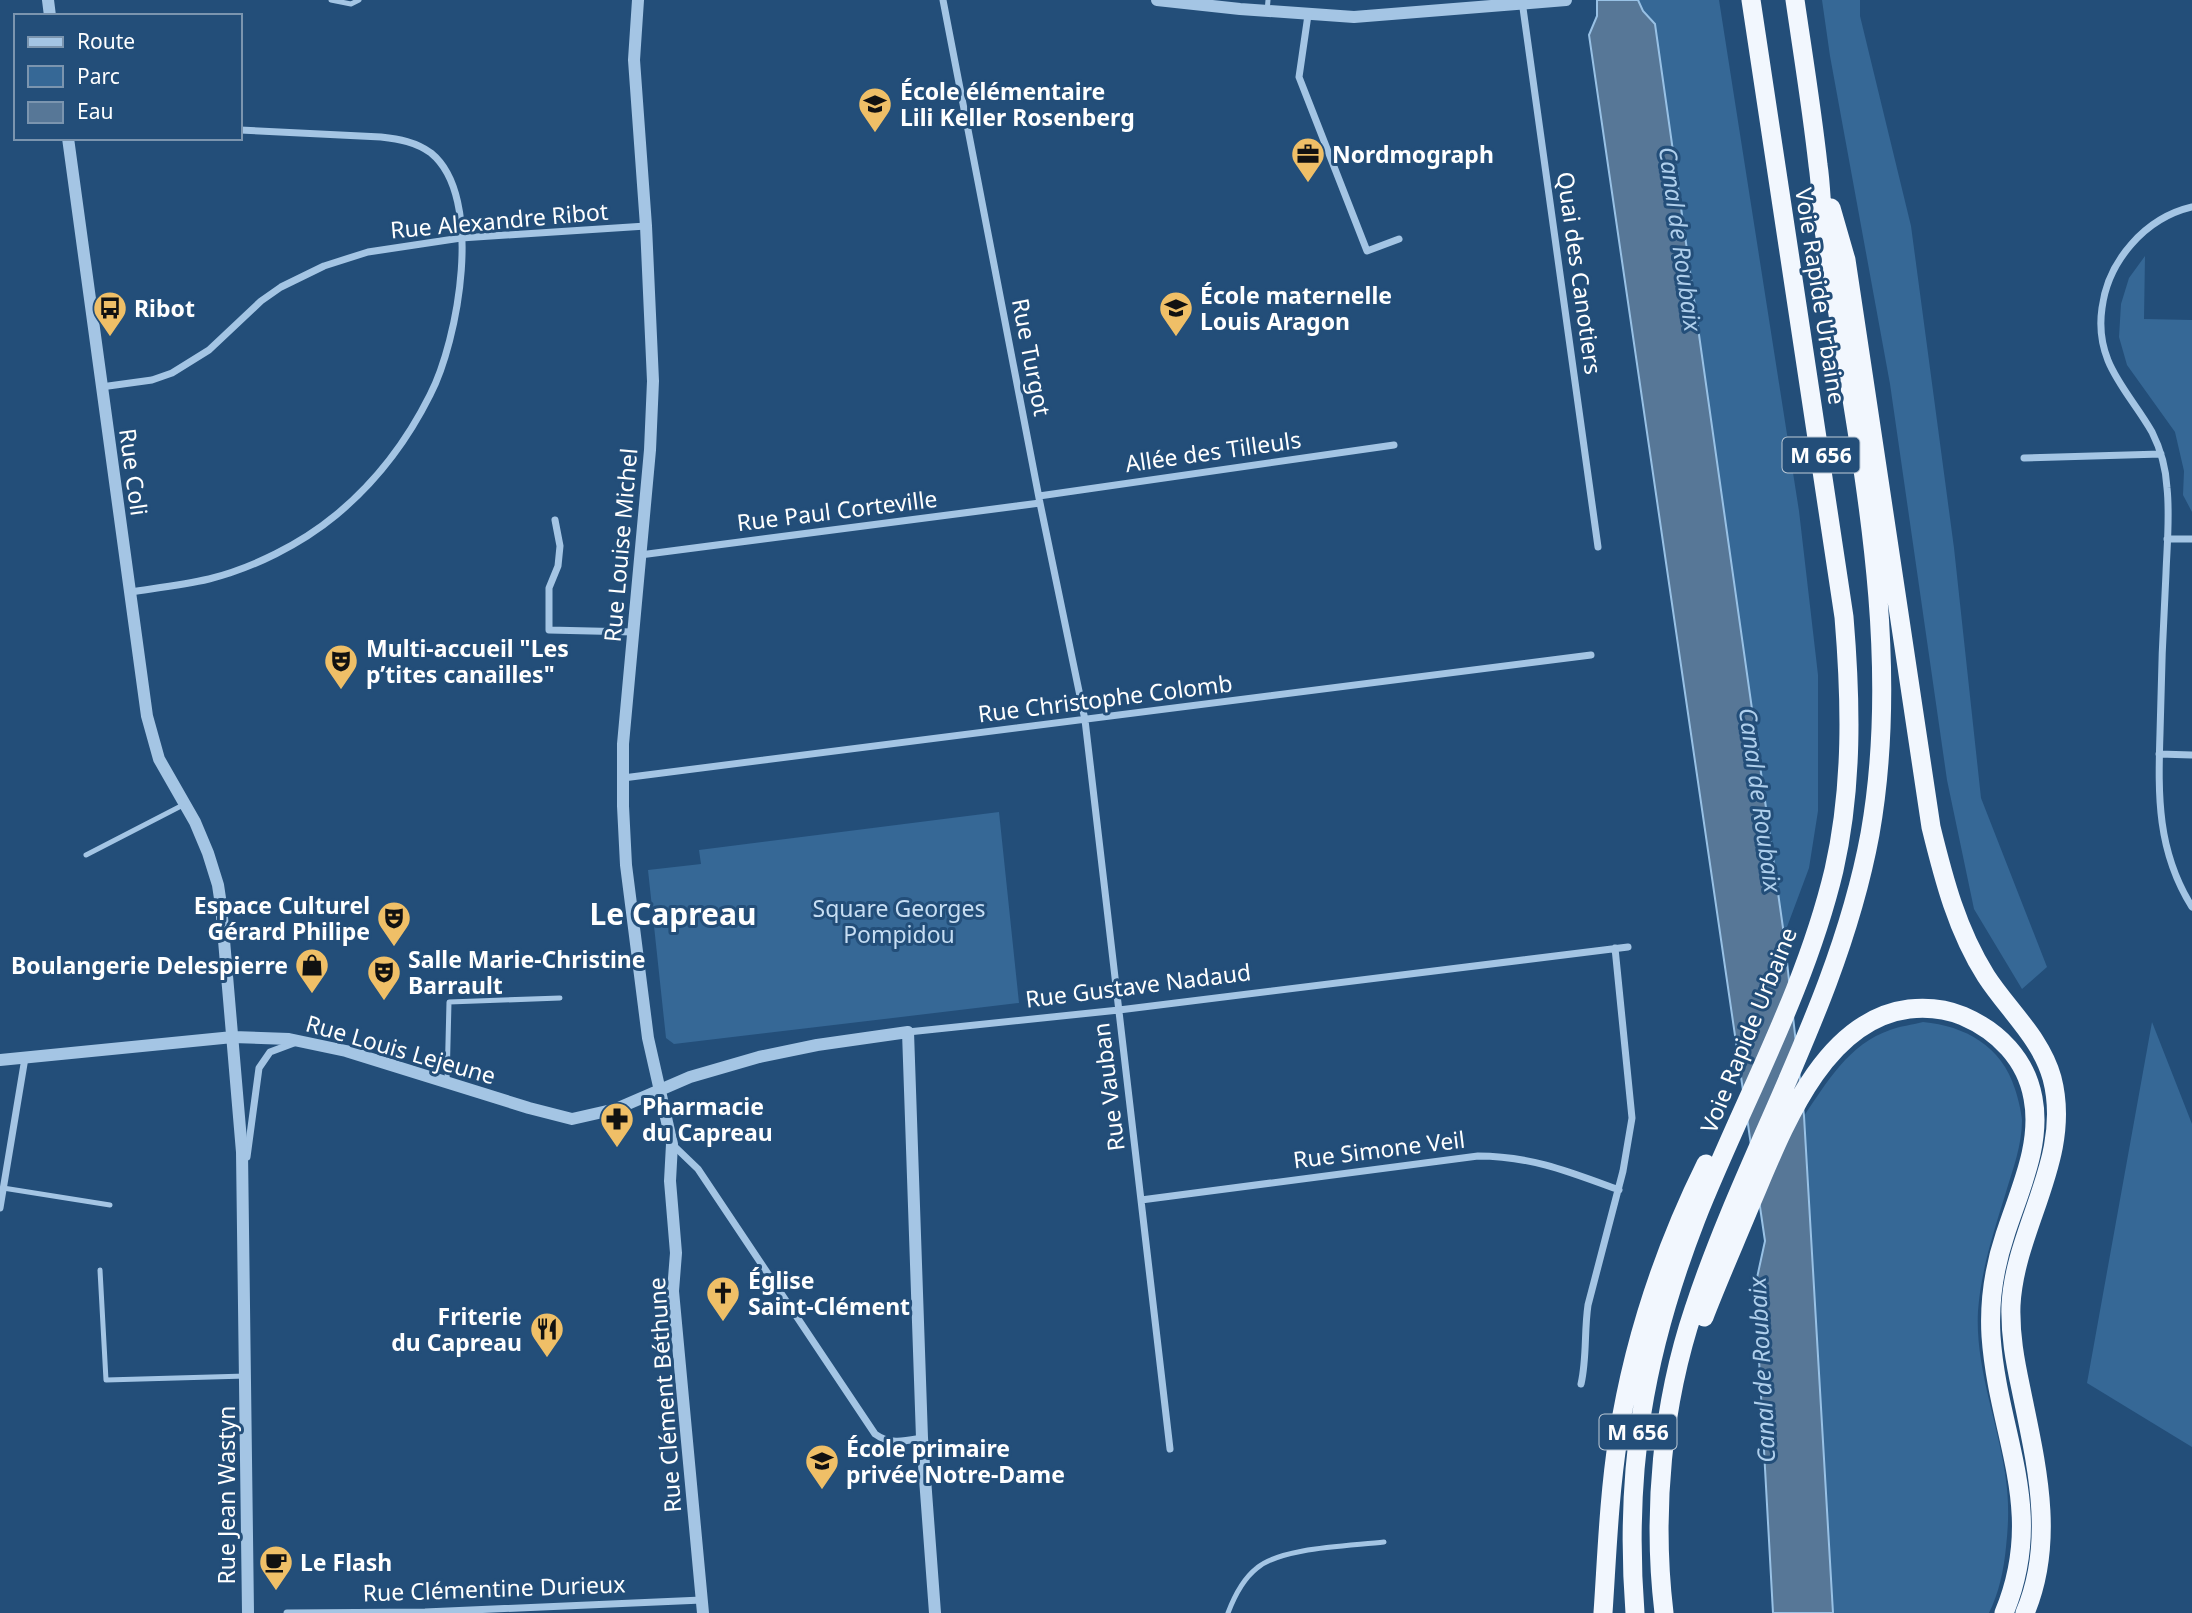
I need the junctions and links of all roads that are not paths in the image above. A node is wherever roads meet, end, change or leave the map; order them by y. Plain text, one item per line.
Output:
1 (331, 0) edge
2 (359, 0) edge
3 (638, 0) edge
4 (943, 0) edge
5 (1157, 0) edge
6 (1566, 0) edge
7 (1751, 0) edge
8 (1795, 0) edge
9 (1523, 2) edge
10 (1268, 6) edge
11 (1308, 15) junction
12 (242, 130) edge
13 (68, 140) edge
14 (1819, 167) junction
15 (2192, 207) edge
16 (646, 226) junction
17 (461, 238) junction
18 (1399, 239) dead end
19 (102, 387) junction
20 (1394, 445) dead end
21 (2161, 453) junction
22 (2024, 458) dead end
23 (1039, 499) junction
24 (555, 520) dead end
25 (2167, 539) junction
26 (2192, 539) edge
27 (1598, 547) dead end
28 (639, 555) junction
29 (130, 592) junction
30 (633, 632) junction
31 (1591, 654) dead end
32 (1085, 720) junction
33 (2159, 754) junction
34 (2192, 755) edge
35 (623, 778) junction
36 (184, 804) junction
37 (86, 855) dead end
38 (2192, 907) edge
39 (1628, 947) dead end
40 (1615, 948) junction
41 (560, 998) dead end
42 (1119, 1010) junction
43 (1785, 1015) junction
44 (908, 1032) junction
45 (233, 1037) junction
46 (303, 1041) junction
47 (25, 1058) junction
48 (0, 1060) edge
49 (447, 1083) junction
50 (659, 1091) junction
51 (672, 1144) junction
52 (4, 1188) junction
53 (243, 1189) junction
54 (1619, 1190) junction
55 (1141, 1200) junction
56 (110, 1205) dead end
57 (0, 1208) edge
58 (100, 1270) dead end
59 (246, 1376) junction
60 (1581, 1384) dead end
61 (922, 1438) junction
62 (1170, 1449) dead end
63 (1662, 1466) junction
64 (1384, 1542) dead end
65 (702, 1606) edge
66 (425, 1612) edge
67 (248, 1613) edge
68 (287, 1613) edge
69 (935, 1613) edge
70 (1228, 1613) edge
71 (1603, 1613) edge
72 (1635, 1613) edge
73 (1664, 1613) edge
74 (2004, 1613) edge
75 (2025, 1613) edge

1 - 2 lane
3 - 16 street, Rue Louise Michel
4 - 23 street, Rue Turgot
5 - 10 street
6 - 9 street
7 - 43 highway, Voie Rapide Urbaine / M 656
8 - 14 highway, Voie Rapide Urbaine / M 656
9 - 11 street
9 - 27 street, Quai des Canotiers
10 - 11 street
11 - 18 street
12 - 17 street
13 - 19 street, Rue Coli
14 - 63 highway, Voie Rapide Urbaine / M 656
14 - 75 highway
15 - 21 street
16 - 17 street, Rue Alexandre Ribot
16 - 28 street, Rue Louise Michel
17 - 19 street, Rue Alexandre Ribot
17 - 29 street
19 - 29 street, Rue Coli
20 - 23 street, Allée des Tilleuls
21 - 22 street
21 - 25 street
23 - 28 street, Rue Paul Corteville
23 - 32 street, Rue Turgot
24 - 30 street
25 - 26 street
25 - 33 street
28 - 30 street, Rue Louise Michel
29 - 36 street, Rue Coli
30 - 35 street, Rue Louise Michel
31 - 32 street, Rue Christophe Colomb
32 - 35 street, Rue Christophe Colomb
32 - 42 street, Rue Vauban
33 - 34 street
33 - 38 street
35 - 50 street, Rue Louise Michel
36 - 37 lane
36 - 45 street, Rue Coli
39 - 40 street, Rue Gustave Nadaud
40 - 42 street, Rue Gustave Nadaud
40 - 54 street
41 - 49 lane
42 - 44 street, Rue Gustave Nadaud
42 - 55 street, Rue Vauban
43 - 71 highway
43 - 72 highway, Voie Rapide Urbaine / M 656
44 - 50 street, Rue Gustave Nadaud
44 - 61 street
45 - 46 street, Rue Louis Lejeune
45 - 47 street, Rue Louis Lejeune
45 - 53 street, Rue Jean Wastyn
46 - 49 street, Rue Louis Lejeune
46 - 53 street, Rue Jean Wastyn
47 - 48 street, Rue Louis Lejeune
47 - 52 street
49 - 50 street, Rue Louis Lejeune
50 - 51 street, Rue Clément Béthune
51 - 61 street
51 - 65 street, Rue Clément Béthune
52 - 56 lane
52 - 57 street
53 - 59 street, Rue Jean Wastyn
54 - 55 street, Rue Simone Veil
54 - 60 street
55 - 62 street, Rue Vauban
58 - 59 lane, Rue Jean Wastyn
59 - 67 street, Rue Jean Wastyn
61 - 69 street
63 - 73 highway, Voie Rapide Urbaine / M 656
63 - 74 highway
64 - 70 lane
65 - 66 street, Rue Clémentine Durieux
66 - 68 street, Rue Clémentine Durieux

